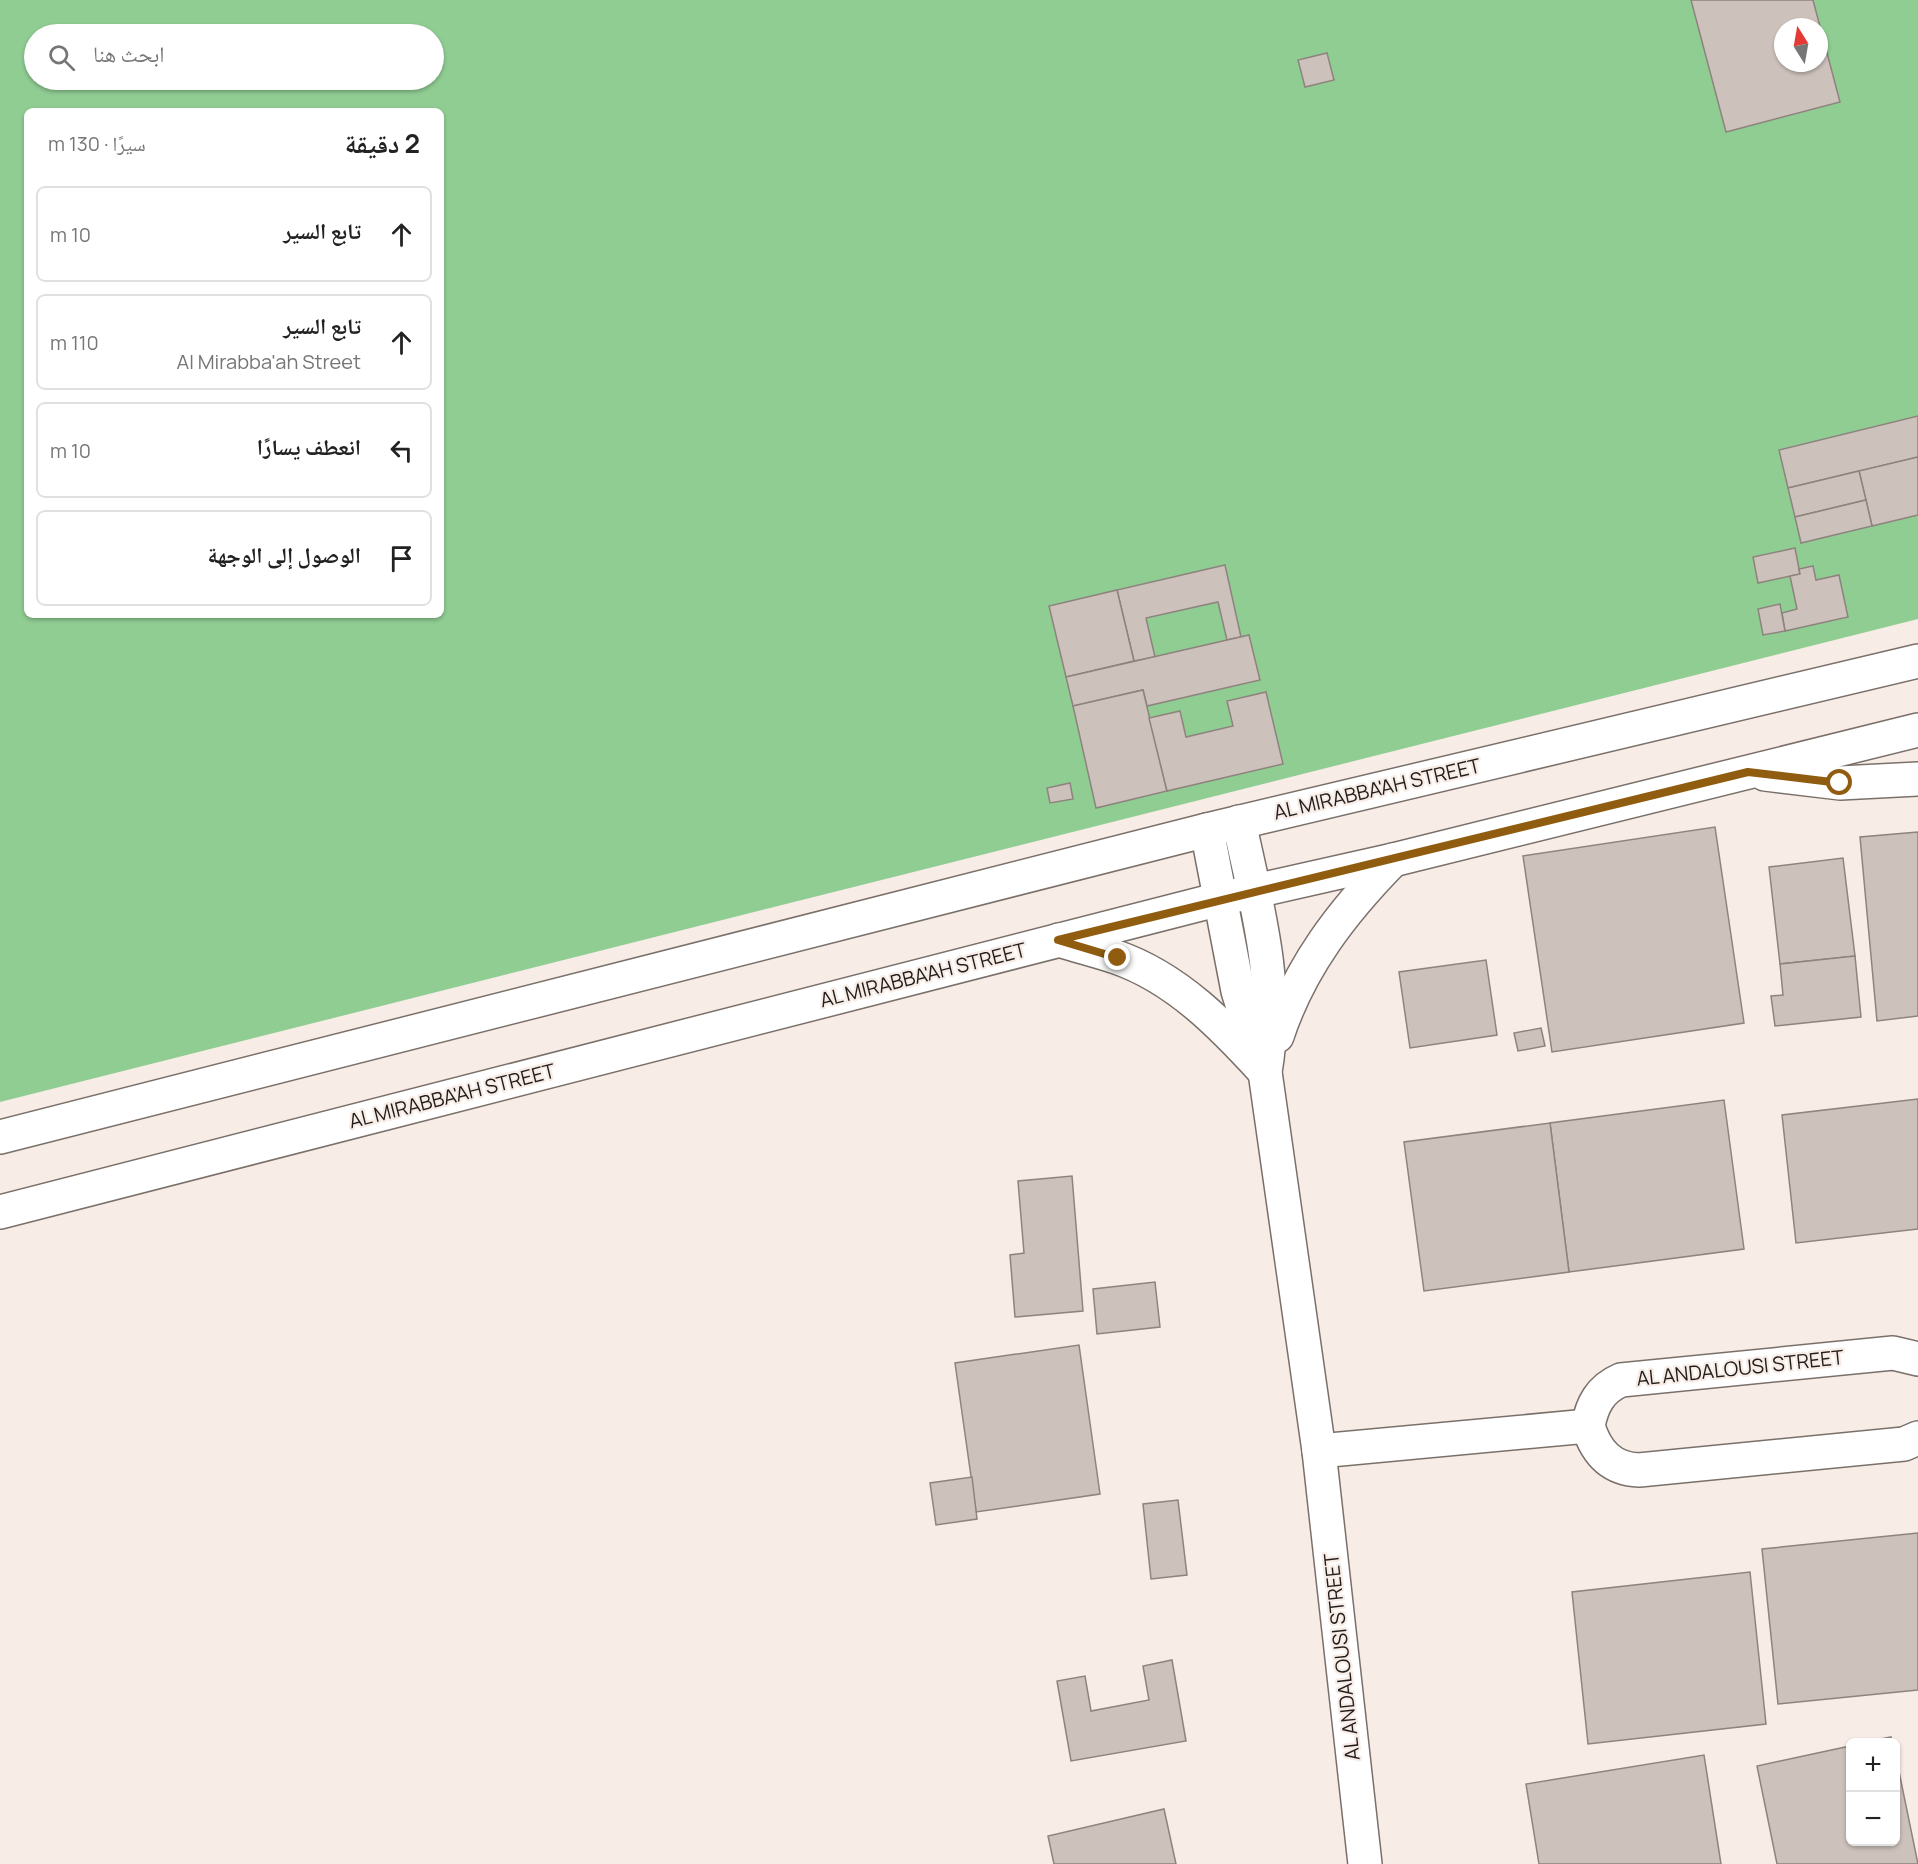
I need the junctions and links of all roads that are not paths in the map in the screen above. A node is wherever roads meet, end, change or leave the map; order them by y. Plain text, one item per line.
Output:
1 (1918, 661) edge
2 (1918, 730) edge
3 (1748, 772) junction
4 (1918, 779) edge
5 (1239, 822) junction
6 (1207, 830) junction
7 (1393, 860) junction
8 (1254, 892) junction
9 (1220, 899) junction
10 (1058, 940) junction
11 (1265, 1072) junction
12 (0, 1137) edge
13 (0, 1212) edge
14 (1918, 1359) edge
15 (1588, 1426) junction
16 (1918, 1438) edge
17 (1319, 1451) junction
18 (1365, 1864) edge

1 - 5 street, AL MIRABBA'AH STREET
2 - 3 street, AL MIRABBA'AH STREET
3 - 4 street
3 - 7 street, AL MIRABBA'AH STREET
5 - 6 street, AL MIRABBA'AH STREET
5 - 8 street, AL ANDALOUSI STREET
6 - 9 street, AL ANDALOUSI STREET
6 - 12 street, AL MIRABBA'AH STREET
7 - 8 street, AL MIRABBA'AH STREET
7 - 11 street
8 - 9 street, AL MIRABBA'AH STREET
8 - 11 street, AL ANDALOUSI STREET
9 - 10 street, AL MIRABBA'AH STREET
9 - 11 street, AL ANDALOUSI STREET
10 - 11 street
10 - 13 street, AL MIRABBA'AH STREET
11 - 17 street, AL ANDALOUSI STREET
14 - 15 street, AL ANDALOUSI STREET
15 - 16 street
15 - 17 street
17 - 18 street, AL ANDALOUSI STREET

